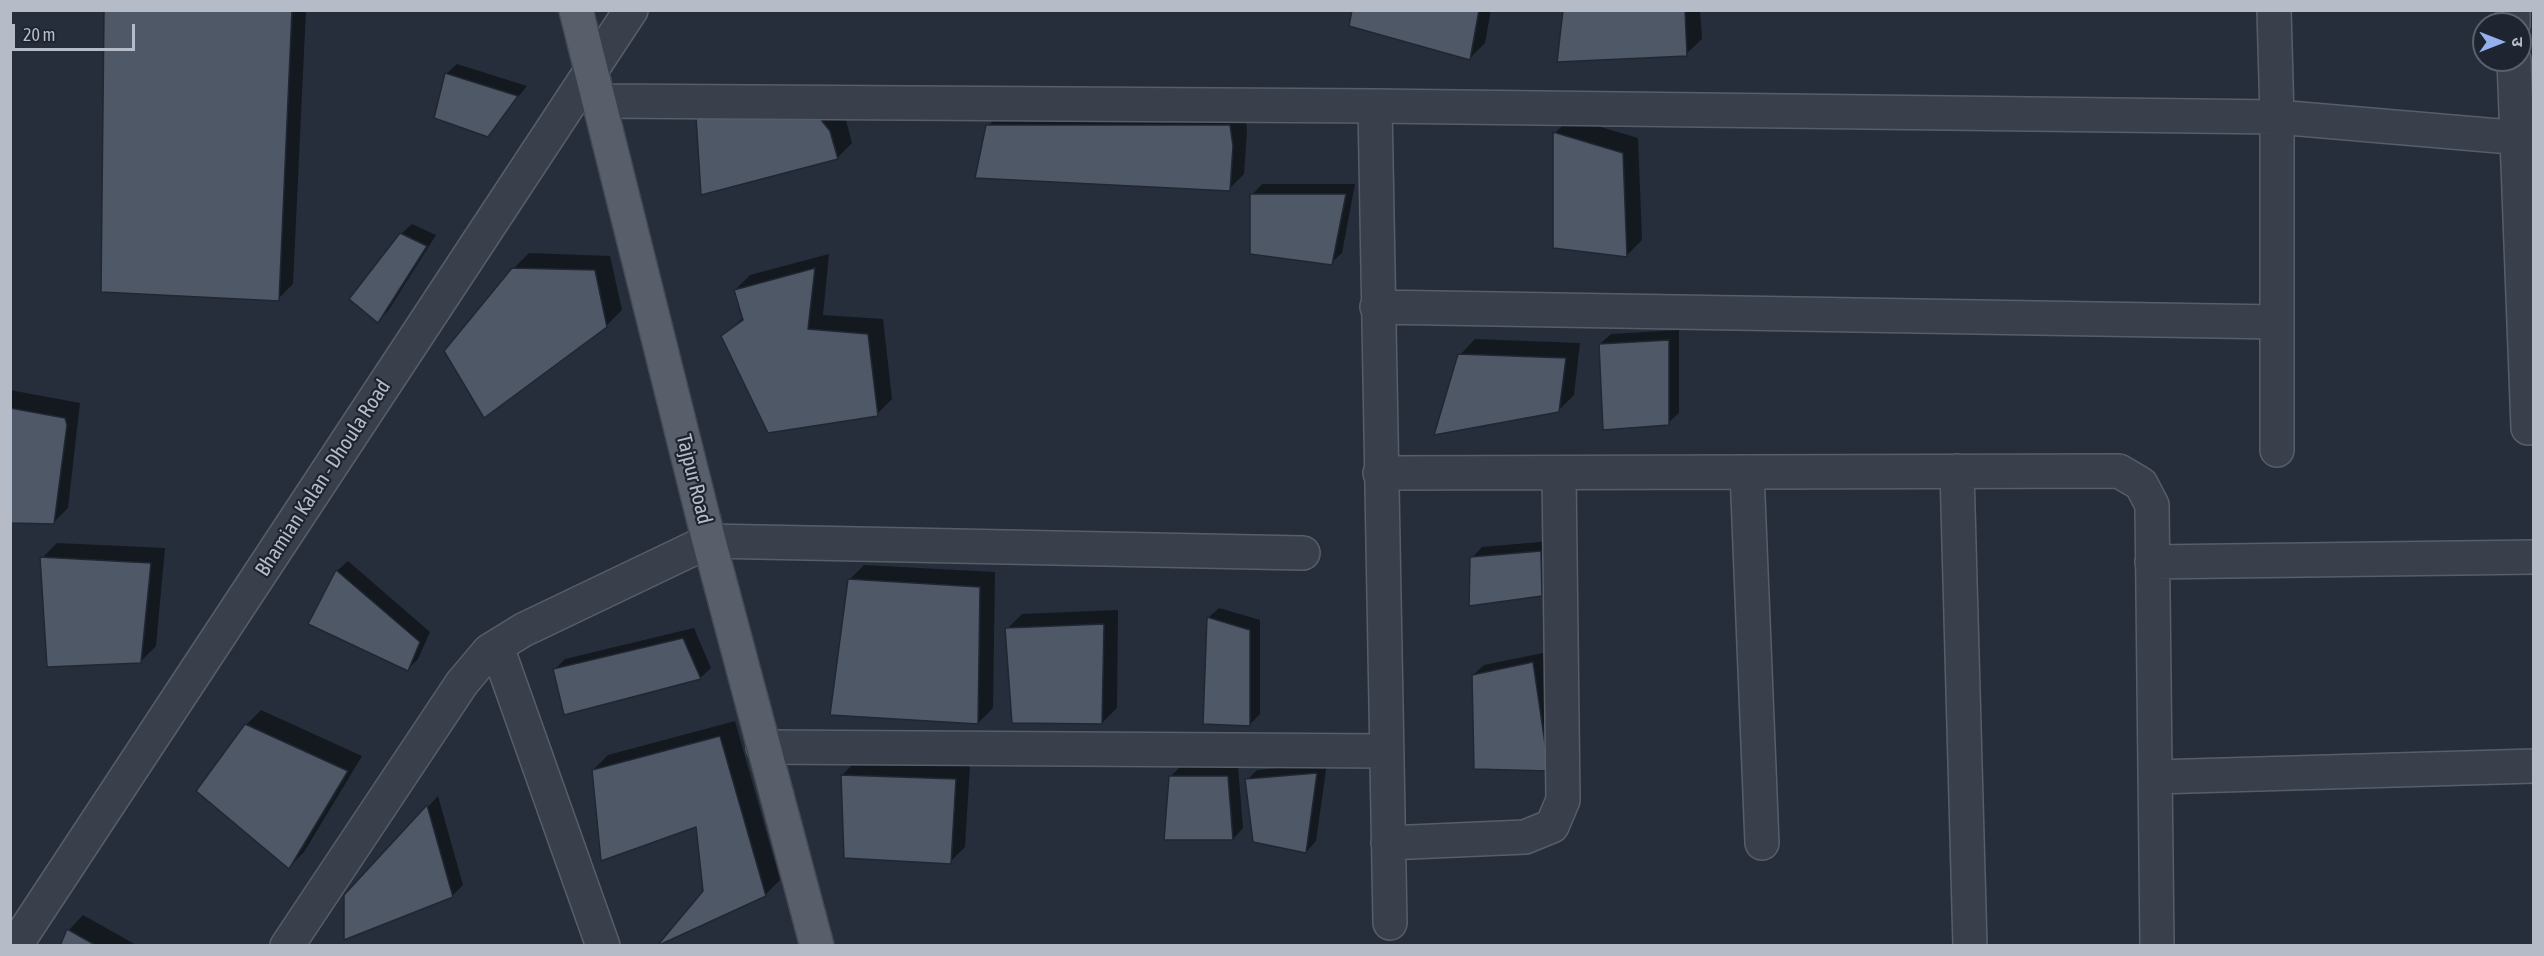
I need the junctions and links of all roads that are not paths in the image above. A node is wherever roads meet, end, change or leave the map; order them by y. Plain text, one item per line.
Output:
1 (576, 10) edge
2 (631, 10) edge
3 (2274, 10) edge
4 (2516, 72) edge
5 (595, 86) junction
6 (1375, 105) junction
7 (2277, 117) junction
8 (2525, 139) edge
9 (1377, 307) junction
10 (2277, 322) junction
11 (2528, 428) dead end
12 (2277, 450) dead end
13 (1958, 471) junction
14 (1747, 472) junction
15 (1380, 473) junction
16 (1559, 473) junction
17 (709, 541) junction
18 (1303, 553) dead end
19 (2534, 557) edge
20 (2152, 562) junction
21 (496, 647) junction
22 (764, 747) junction
23 (1386, 751) junction
24 (2534, 766) edge
25 (2155, 777) junction
26 (1388, 843) junction
27 (1762, 843) dead end
28 (1390, 923) dead end
29 (15, 945) edge
30 (287, 945) edge
31 (603, 945) edge
32 (817, 945) edge
33 (1970, 945) edge
34 (2157, 945) edge

1 - 5 main road, Tajpur Road
2 - 5 street, Bhamian Kalan - Dhoula Road
3 - 7 street
4 - 8 street
5 - 6 street
5 - 17 main road, Tajpur Road
5 - 29 street, Bhamian Kalan - Dhoula Road
6 - 7 street
6 - 9 street
7 - 8 street
7 - 10 street
8 - 11 street
9 - 10 street
9 - 15 street
10 - 12 street
13 - 14 street
13 - 20 street
13 - 33 street
14 - 16 street
14 - 27 street
15 - 16 street
15 - 23 street
16 - 26 street
17 - 18 street
17 - 21 street
17 - 22 main road, Tajpur Road
19 - 20 street
20 - 25 street
21 - 30 street
21 - 31 street
22 - 23 street
22 - 32 main road, Tajpur Road
23 - 26 street
24 - 25 street
25 - 34 street
26 - 28 street

